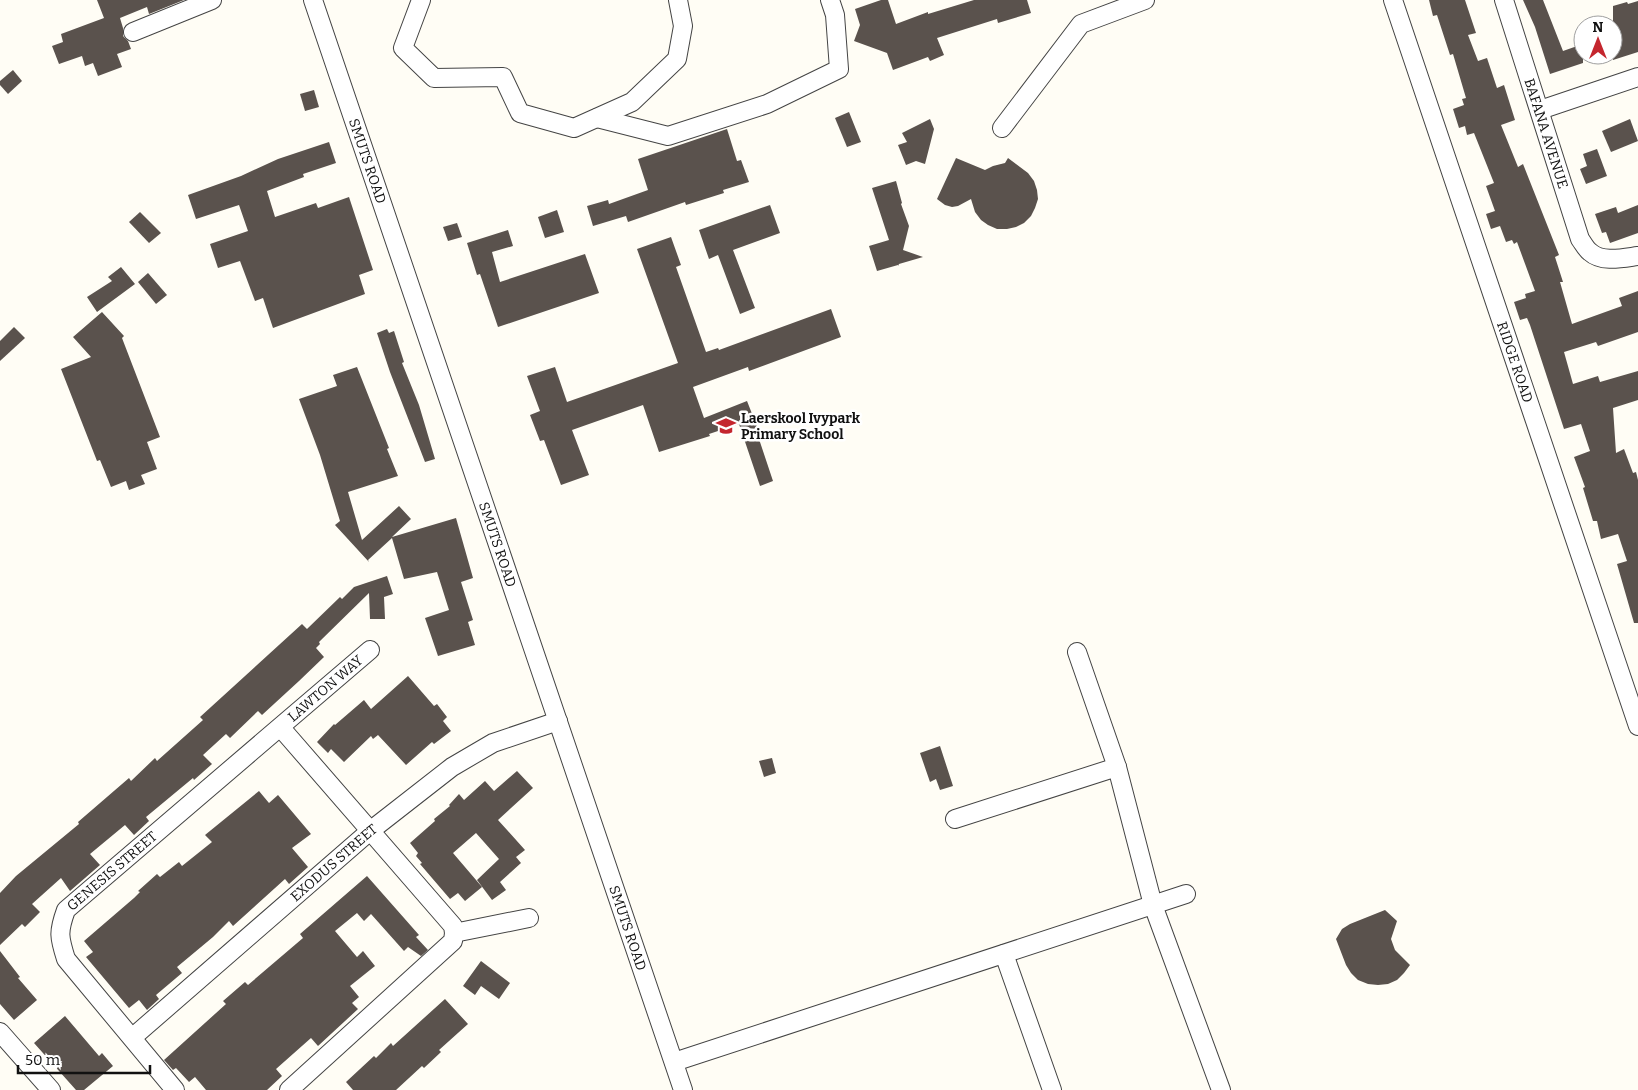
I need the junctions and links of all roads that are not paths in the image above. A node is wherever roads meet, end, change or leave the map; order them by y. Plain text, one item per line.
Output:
1 (212, 0) edge
2 (312, 0) edge
3 (421, 0) edge
4 (678, 0) edge
5 (830, 0) edge
6 (1145, 0) edge
7 (1393, 0) edge
8 (1504, 0) edge
9 (133, 32) dead end
10 (1638, 77) edge
11 (1540, 110) junction
12 (597, 118) junction
13 (1002, 128) dead end
14 (1638, 256) edge
15 (370, 650) dead end
16 (1077, 652) dead end
17 (558, 721) junction
18 (1638, 726) edge
19 (281, 728) junction
20 (1117, 767) junction
21 (955, 819) dead end
22 (370, 831) junction
23 (1186, 894) dead end
24 (1153, 905) junction
25 (529, 918) dead end
26 (454, 933) junction
27 (1004, 954) junction
28 (0, 1032) edge
29 (133, 1037) junction
30 (674, 1062) junction
31 (51, 1090) edge
32 (175, 1090) edge
33 (289, 1090) edge
34 (683, 1090) edge
35 (1052, 1090) edge
36 (1221, 1090) edge

1 - 9 street
2 - 17 street, SMUTS ROAD
3 - 12 street
4 - 12 street
5 - 12 street
6 - 13 street
7 - 18 street, RIDGE ROAD
8 - 11 street, BAFANA AVENUE
10 - 11 street
11 - 14 street, BAFANA AVENUE
15 - 19 street, LAWTON WAY
16 - 20 street
17 - 22 street, EXODUS STREET
17 - 30 street, SMUTS ROAD
19 - 22 street
19 - 29 street, GENESIS STREET
20 - 21 street
20 - 24 street
22 - 26 street
22 - 29 street, EXODUS STREET
23 - 24 street
24 - 27 street
24 - 36 street
25 - 26 street
26 - 33 street
27 - 30 street
27 - 35 street
28 - 31 street
29 - 32 street, GENESIS STREET
30 - 34 street, SMUTS ROAD

